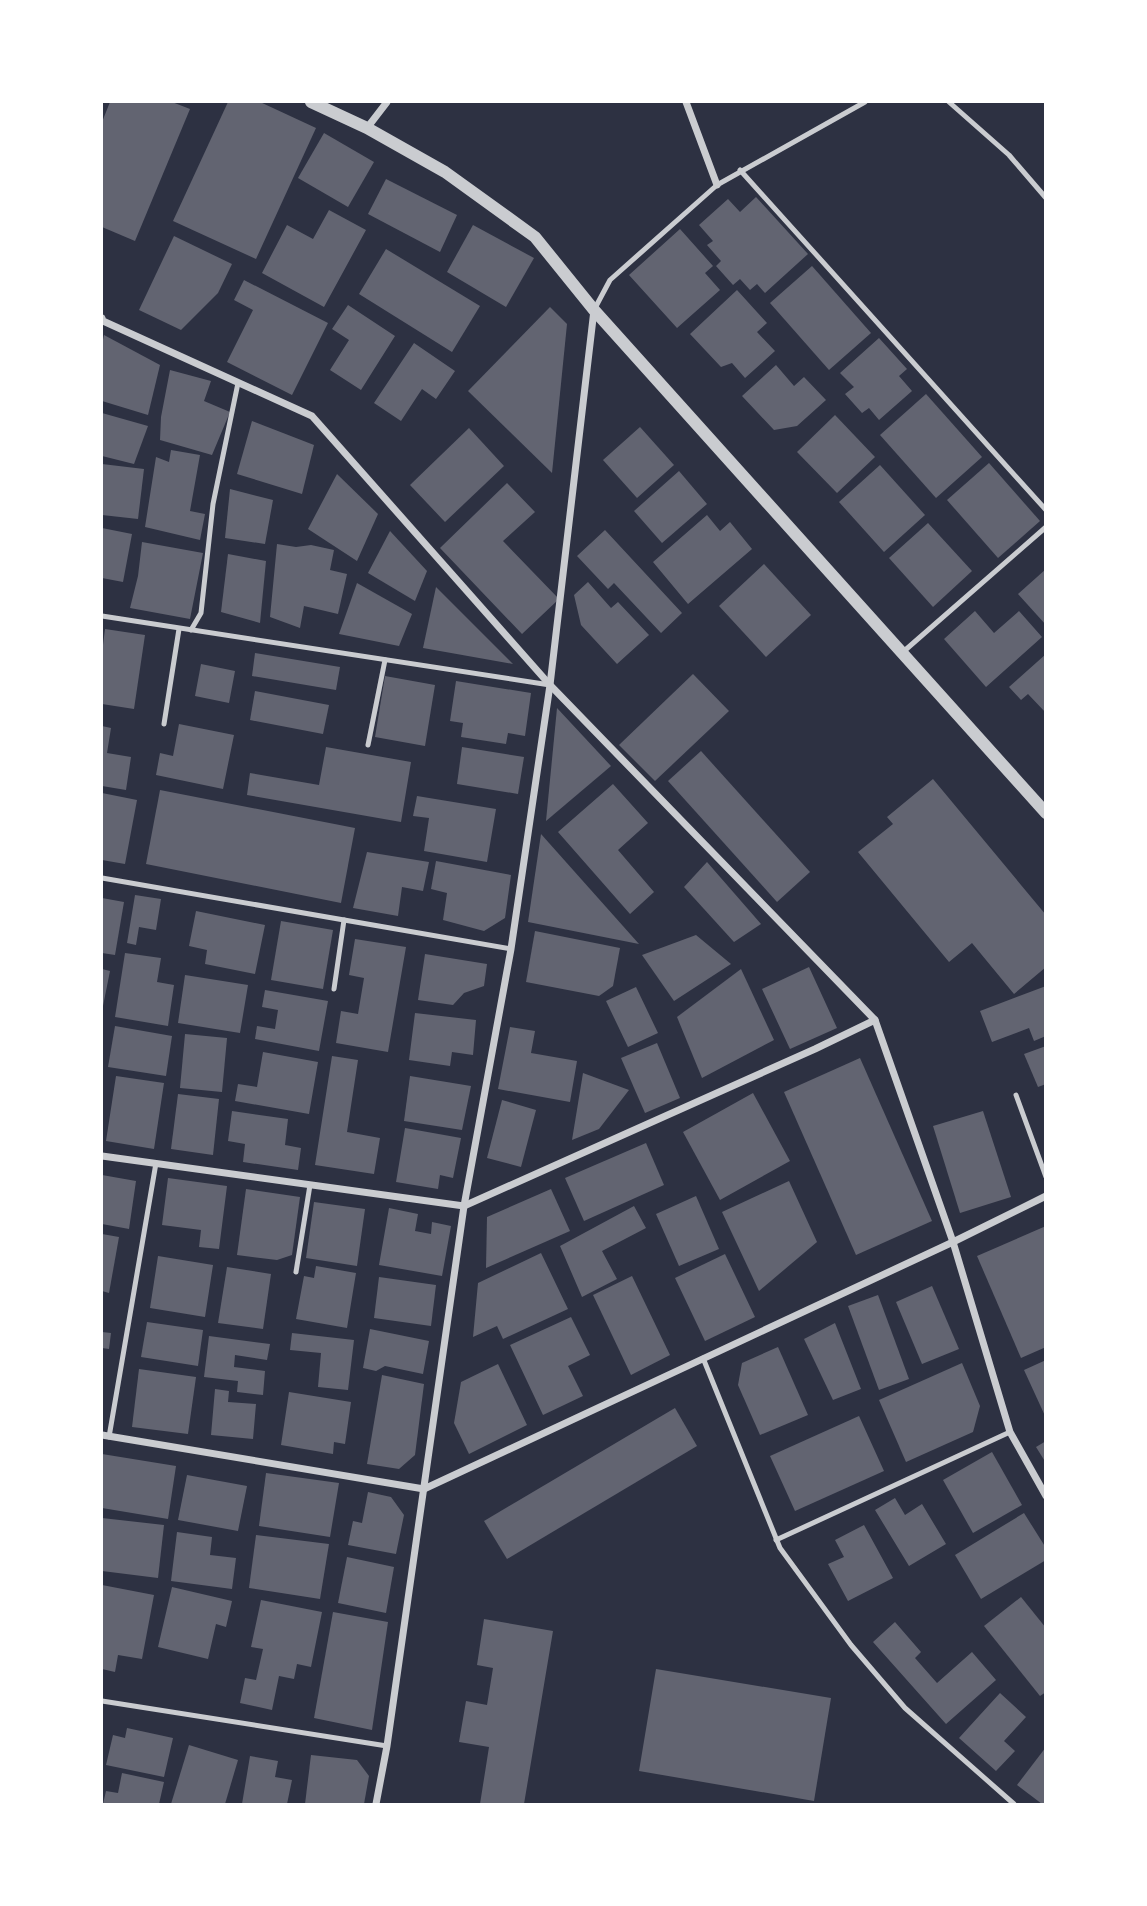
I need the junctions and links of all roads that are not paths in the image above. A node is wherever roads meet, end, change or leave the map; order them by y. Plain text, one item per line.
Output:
1 (311, 102) edge
2 (387, 102) edge
3 (686, 102) edge
4 (865, 102) edge
5 (949, 102) edge
6 (368, 128) junction
7 (740, 170) junction
8 (717, 185) junction
9 (1045, 198) edge
10 (594, 310) junction
11 (102, 318) edge
12 (239, 383) junction
13 (1045, 510) edge
14 (1045, 527) edge
15 (102, 616) edge
16 (179, 629) junction
17 (191, 631) junction
18 (901, 654) junction
19 (385, 660) junction
20 (550, 684) junction
21 (164, 724) dead end
22 (368, 746) dead end
23 (1045, 813) edge
24 (102, 878) edge
25 (344, 920) junction
26 (511, 949) junction
27 (334, 989) dead end
28 (875, 1020) junction
29 (1016, 1095) dead end
30 (102, 1156) edge
31 (156, 1163) junction
32 (1045, 1177) edge
33 (310, 1185) junction
34 (1045, 1196) edge
35 (464, 1206) junction
36 (953, 1242) junction
37 (296, 1272) dead end
38 (703, 1358) junction
39 (1010, 1432) junction
40 (105, 1436) edge
41 (424, 1489) junction
42 (1045, 1496) edge
43 (776, 1540) junction
44 (102, 1701) edge
45 (387, 1746) junction
46 (376, 1804) edge
47 (1014, 1804) edge

1 - 6 street
2 - 6 street
3 - 8 street
4 - 7 lane
5 - 9 lane
6 - 10 street
7 - 8 lane
7 - 13 lane
8 - 10 lane
10 - 18 street
10 - 20 street
11 - 12 street
12 - 17 lane
12 - 20 street
14 - 18 lane
15 - 16 lane
16 - 17 lane
16 - 21 lane
17 - 19 lane
18 - 23 street
19 - 20 lane
19 - 22 lane
20 - 26 street
20 - 28 street
24 - 25 lane
25 - 26 lane
25 - 27 lane
26 - 35 street
28 - 35 street
28 - 36 street
29 - 32 lane
30 - 31 street
31 - 33 street
31 - 40 lane
33 - 35 street
33 - 37 lane
34 - 36 street
35 - 41 street
36 - 38 street
36 - 39 street
38 - 41 street
38 - 43 lane
39 - 42 street
39 - 43 lane
40 - 41 street
41 - 45 street
43 - 47 lane
44 - 45 lane
45 - 46 street

